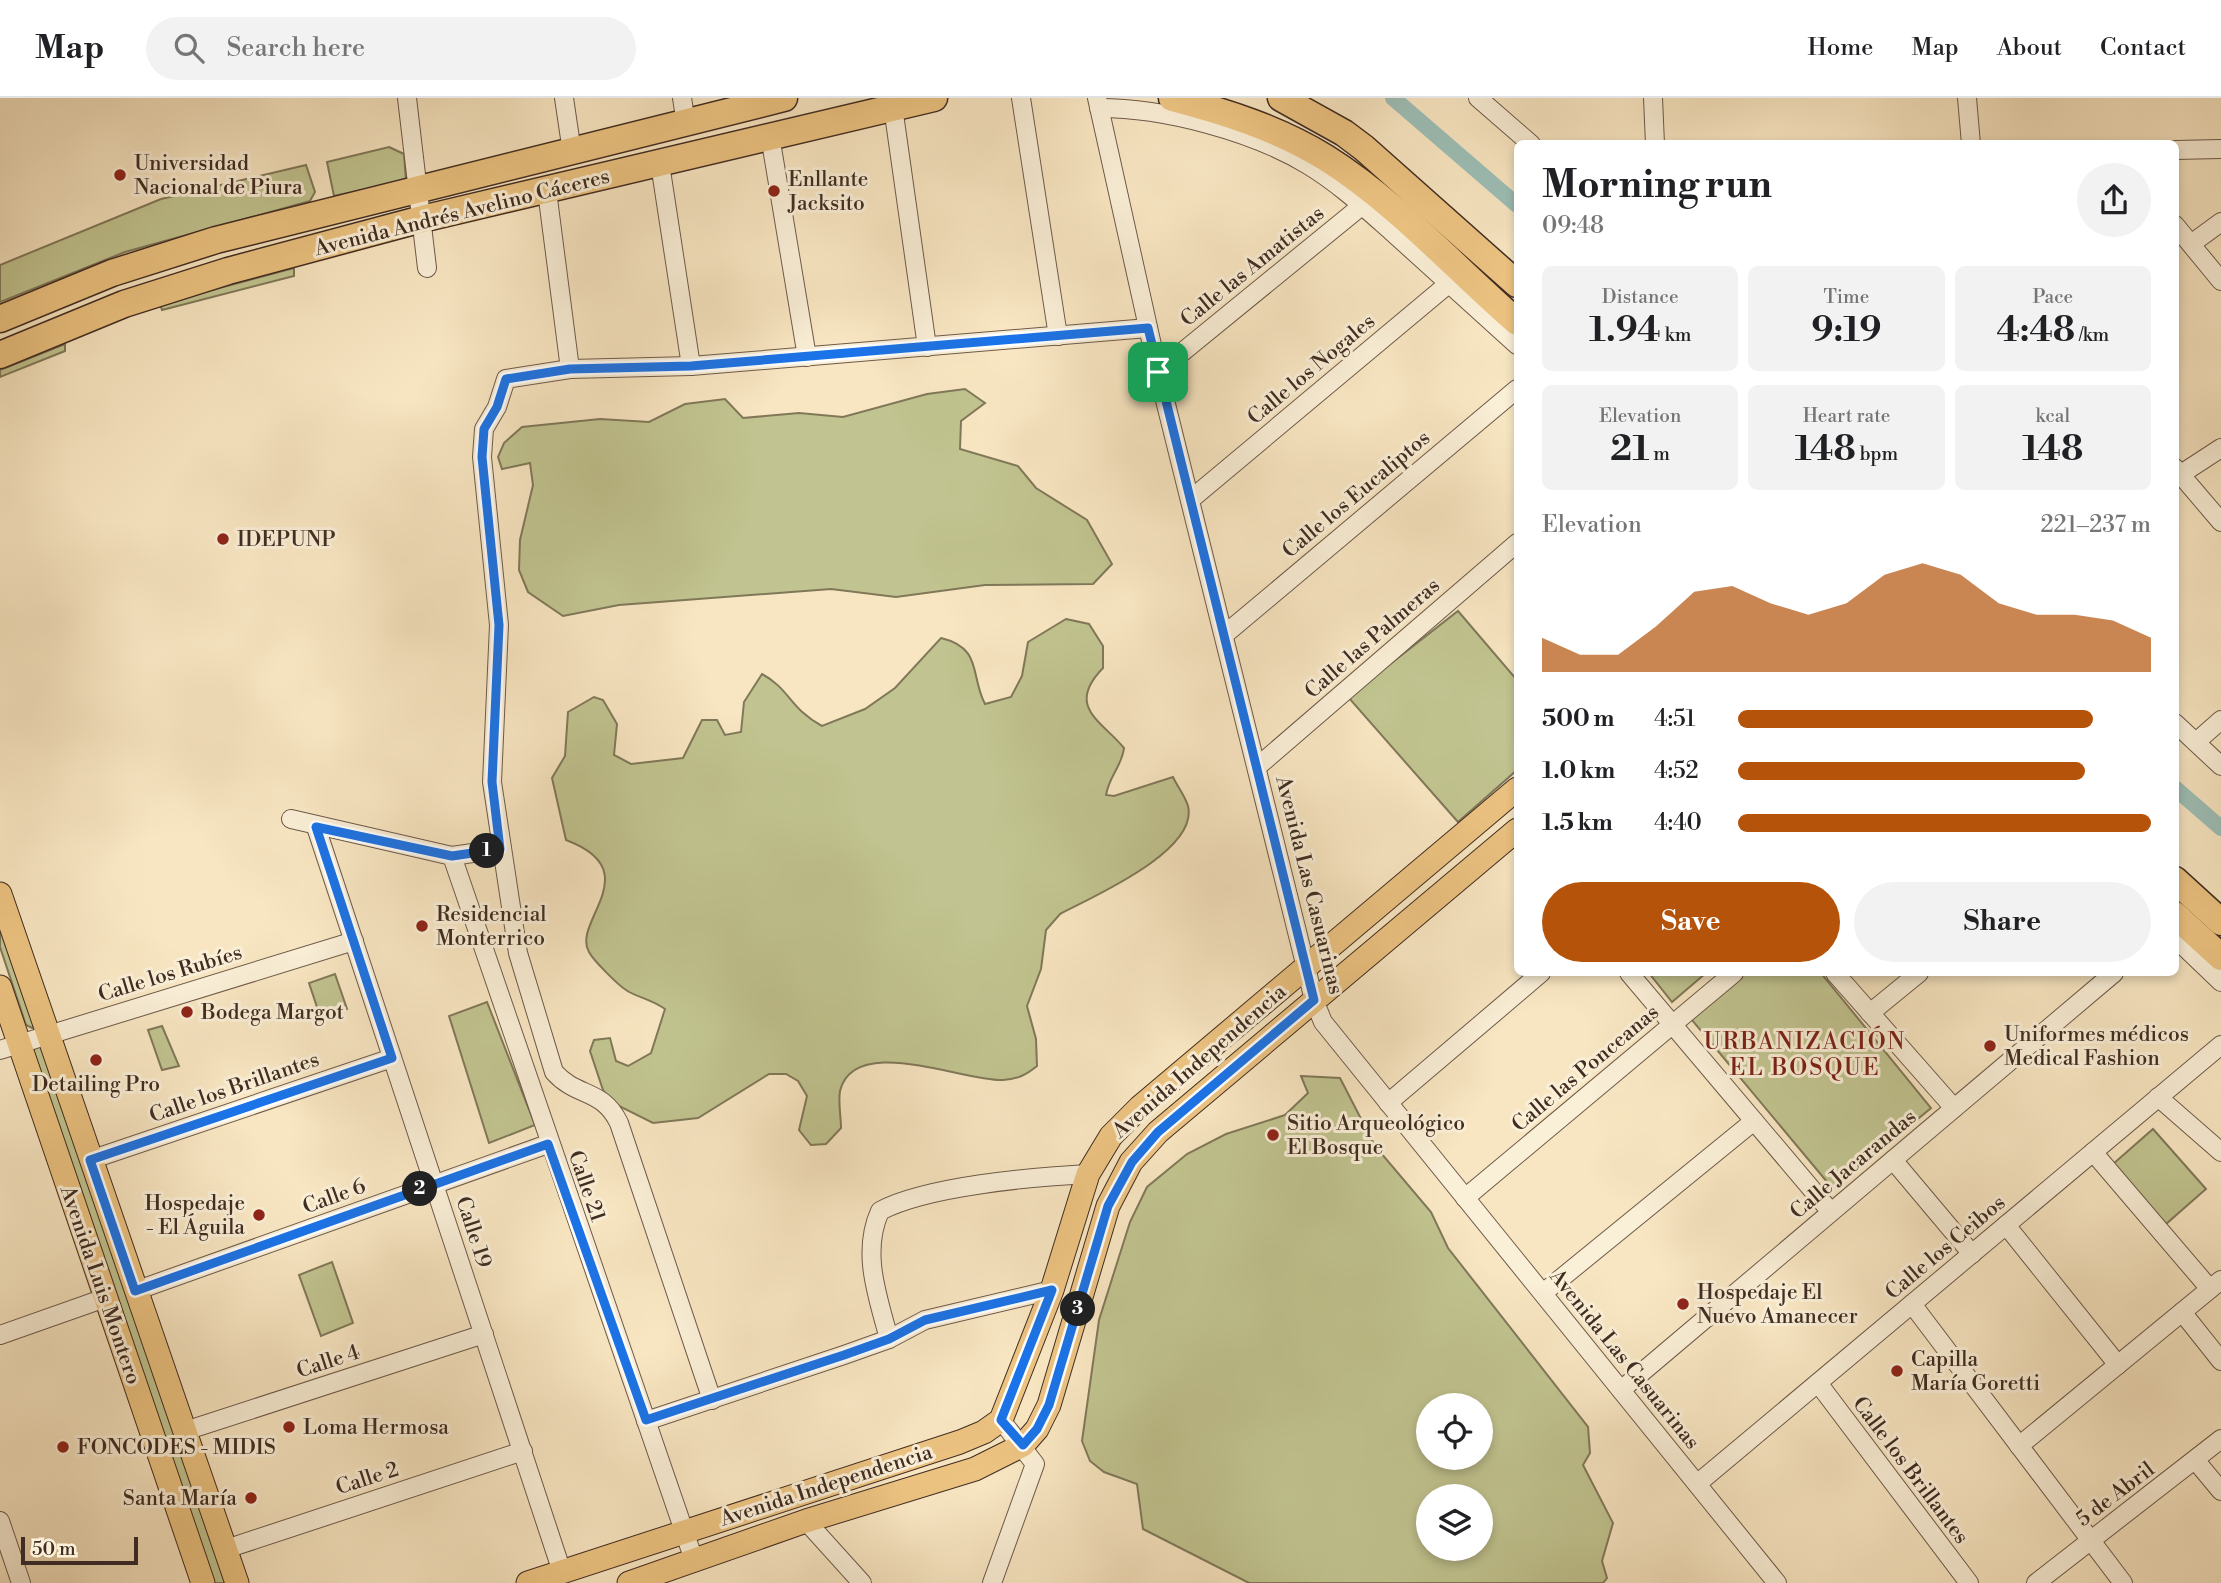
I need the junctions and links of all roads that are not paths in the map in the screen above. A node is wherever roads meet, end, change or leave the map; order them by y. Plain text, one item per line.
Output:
1 (407, 98) edge
2 (565, 98) edge
3 (682, 98) edge
4 (785, 98) edge
5 (934, 98) edge
6 (1021, 98) edge
7 (1172, 98) edge
8 (1280, 98) edge
9 (1478, 98) edge
10 (1653, 98) edge
11 (1967, 98) edge
12 (1098, 103) edge
13 (892, 107) junction
14 (686, 124) junction
15 (770, 136) junction
16 (1526, 140) edge
17 (1655, 140) edge
18 (1971, 140) edge
19 (1364, 148) junction
20 (2221, 149) edge
21 (2179, 150) edge
22 (572, 152) junction
23 (660, 164) junction
24 (1341, 180) junction
25 (419, 188) junction
26 (547, 191) junction
27 (1369, 200) junction
28 (422, 219) junction
29 (2221, 222) edge
30 (2179, 230) edge
31 (2191, 244) junction
32 (427, 268) dead end
33 (1455, 278) junction
34 (1514, 281) edge
35 (2221, 281) edge
36 (0, 319) edge
37 (1514, 320) edge
38 (1148, 328) junction
39 (1058, 336) junction
40 (1514, 342) edge
41 (927, 347) junction
42 (0, 355) edge
43 (807, 356) junction
44 (691, 366) junction
45 (570, 369) junction
46 (1158, 372) junction
47 (1514, 392) edge
48 (2221, 448) edge
49 (2179, 473) edge
50 (2179, 475) edge
51 (1190, 500) junction
52 (2221, 522) edge
53 (1514, 546) edge
54 (1224, 635) junction
55 (2221, 720) edge
56 (2179, 727) edge
57 (2196, 742) junction
58 (2221, 766) edge
59 (1257, 767) junction
60 (1514, 792) edge
61 (291, 819) dead end
62 (316, 827) junction
63 (1514, 833) edge
64 (500, 849) junction
65 (452, 856) junction
66 (2179, 884) edge
67 (0, 894) edge
68 (2179, 919) edge
69 (2221, 922) edge
70 (354, 941) junction
71 (2179, 942) edge
72 (2221, 957) edge
73 (1307, 968) junction
74 (1537, 976) edge
75 (1632, 976) edge
76 (1730, 976) edge
77 (1838, 976) edge
78 (1915, 976) edge
79 (2110, 976) edge
80 (2221, 982) edge
81 (0, 987) edge
82 (1314, 1000) junction
83 (1870, 1013) junction
84 (1672, 1024) junction
85 (47, 1035) junction
86 (2221, 1045) edge
87 (10, 1047) edge
88 (392, 1058) junction
89 (2158, 1097) junction
90 (1388, 1103) junction
91 (1954, 1108) junction
92 (1754, 1121) junction
93 (548, 1144) junction
94 (2093, 1152) junction
95 (2221, 1152) edge
96 (90, 1160) junction
97 (1893, 1160) junction
98 (1088, 1174) junction
99 (435, 1184) junction
100 (1465, 1198) junction
101 (1831, 1212) junction
102 (2006, 1225) junction
103 (1972, 1254) junction
104 (2216, 1284) edge
105 (1052, 1290) junction
106 (135, 1291) junction
107 (1543, 1293) junction
108 (105, 1298) junction
109 (1912, 1304) junction
110 (2182, 1312) junction
111 (484, 1334) junction
112 (0, 1335) edge
113 (889, 1339) junction
114 (2221, 1361) edge
115 (2118, 1364) junction
116 (1818, 1384) junction
117 (1621, 1390) junction
118 (712, 1400) junction
119 (646, 1420) junction
120 (1001, 1420) junction
121 (185, 1431) junction
122 (2221, 1439) edge
123 (1023, 1445) junction
124 (2019, 1446) junction
125 (523, 1451) junction
126 (2196, 1461) junction
127 (1697, 1485) junction
128 (2221, 1491) edge
129 (0, 1521) edge
130 (806, 1521) junction
131 (684, 1530) junction
132 (2091, 1541) junction
133 (226, 1549) junction
134 (695, 1560) junction
135 (562, 1572) junction
136 (21, 1583) edge
137 (203, 1583) edge
138 (237, 1583) edge
139 (528, 1583) edge
140 (629, 1583) edge
141 (862, 1583) edge
142 (992, 1583) edge
143 (1777, 1583) edge
144 (1969, 1583) edge
145 (2035, 1583) edge
146 (2123, 1583) edge

1 - 25 street
2 - 22 street
3 - 14 street
4 - 14 highway, Avenida Andrés Avelino Cáceres
5 - 13 highway, Avenida Andrés Avelino Cáceres
6 - 39 street
7 - 24 highway
8 - 19 highway
9 - 16 street
10 - 17 street
11 - 18 street
12 - 24 street
12 - 38 street, Avenida Las Casuarinas
13 - 15 highway, Avenida Andrés Avelino Cáceres
13 - 41 street
14 - 22 highway, Avenida Andrés Avelino Cáceres
15 - 23 highway, Avenida Andrés Avelino Cáceres
15 - 43 street
19 - 24 highway
19 - 34 highway
20 - 21 street
22 - 25 highway, Avenida Andrés Avelino Cáceres
23 - 26 highway, Avenida Andrés Avelino Cáceres
23 - 44 street
24 - 27 highway
25 - 28 street
25 - 36 highway, Avenida Andrés Avelino Cáceres
26 - 28 highway, Avenida Andrés Avelino Cáceres
26 - 45 street
27 - 33 highway
27 - 46 street, Calle las Amatistas
28 - 32 street
28 - 42 highway, Avenida Andrés Avelino Cáceres
29 - 31 street
30 - 31 street
31 - 35 street
33 - 37 highway
33 - 40 street
33 - 51 street, Calle los Nogales
38 - 39 street
38 - 46 street, Avenida Las Casuarinas
39 - 41 street
41 - 43 street
43 - 44 street
44 - 45 street
45 - 64 street
46 - 51 street, Avenida Las Casuarinas
47 - 54 street, Calle los Eucaliptos
48 - 49 street
50 - 52 street
51 - 54 street, Avenida Las Casuarinas
53 - 59 street, Calle las Palmeras
54 - 59 street, Avenida Las Casuarinas
55 - 57 street
56 - 57 street
57 - 58 street
59 - 73 street, Avenida Las Casuarinas
60 - 73 main road, Avenida Independencia
61 - 62 street
62 - 65 street
62 - 70 street, Calle 19
63 - 82 main road, Avenida Independencia
64 - 65 street
64 - 118 street
65 - 93 street, Calle 21
66 - 69 highway
67 - 85 main road, Avenida Luis Montero
68 - 72 highway
70 - 85 street, Calle los Rubíes
70 - 88 street, Calle 19
71 - 80 street
73 - 82 street, Avenida Las Casuarinas
73 - 98 main road, Avenida Independencia
74 - 90 street
75 - 84 street
76 - 84 street, Calle las Ponceanas
77 - 83 street
78 - 83 street
79 - 91 street, Calle Jacarandas
81 - 87 main road, Avenida Luis Montero
82 - 90 street, Avenida Las Casuarinas
82 - 123 main road, Avenida Independencia
83 - 91 street
84 - 92 street
84 - 100 street, Calle las Ponceanas
85 - 87 street, Calle los Rubíes
85 - 96 main road, Avenida Luis Montero
86 - 89 street, Calle los Ceibos
87 - 108 main road, Avenida Luis Montero
88 - 96 street, Calle los Brillantes
88 - 99 street, Calle 19
89 - 94 street, Calle los Ceibos
89 - 95 street
90 - 100 street, Avenida Las Casuarinas
91 - 97 street, Calle Jacarandas
92 - 101 street
92 - 107 street
93 - 99 street, Calle 6
93 - 119 street, Calle 21
94 - 102 street, Calle los Ceibos
94 - 104 street
96 - 106 main road, Avenida Luis Montero
97 - 101 street, Calle Jacarandas
97 - 103 street
98 - 105 main road, Avenida Independencia
98 - 113 street
99 - 106 street, Calle 6
99 - 111 street, Calle 19
100 - 107 street, Avenida Las Casuarinas
101 - 117 street, Calle Jacarandas
102 - 103 street, Calle los Ceibos
102 - 115 street
103 - 109 street, Calle los Ceibos
104 - 110 street
105 - 113 street
105 - 120 main road, Avenida Independencia
106 - 121 main road, Avenida Luis Montero
107 - 117 street, Avenida Las Casuarinas
108 - 112 street
108 - 137 main road, Avenida Luis Montero
109 - 116 street, Calle los Ceibos
109 - 124 street
110 - 114 street
110 - 115 street
111 - 121 street, Calle 4
111 - 125 street, Calle 19
113 - 118 street
115 - 124 street
116 - 127 street, Calle los Ceibos
116 - 144 street, Calle los Brillantes
117 - 127 street, Avenida Las Casuarinas
118 - 119 street
119 - 131 street, Calle 21
120 - 123 street
120 - 131 main road, Avenida Independencia
121 - 133 main road, Avenida Luis Montero
122 - 126 street, 5 de Abril
123 - 130 main road, Avenida Independencia
123 - 142 street
124 - 132 street
125 - 133 street, Calle 2
125 - 135 street, Calle 19
126 - 128 street
126 - 132 street, 5 de Abril
127 - 143 street, Avenida Las Casuarinas
129 - 136 street
130 - 134 main road, Avenida Independencia
130 - 141 street
131 - 134 street, Calle 21
131 - 135 main road, Avenida Independencia
132 - 145 street, 5 de Abril
132 - 146 street
133 - 138 main road, Avenida Luis Montero
134 - 140 main road, Avenida Independencia
135 - 139 main road, Avenida Independencia

